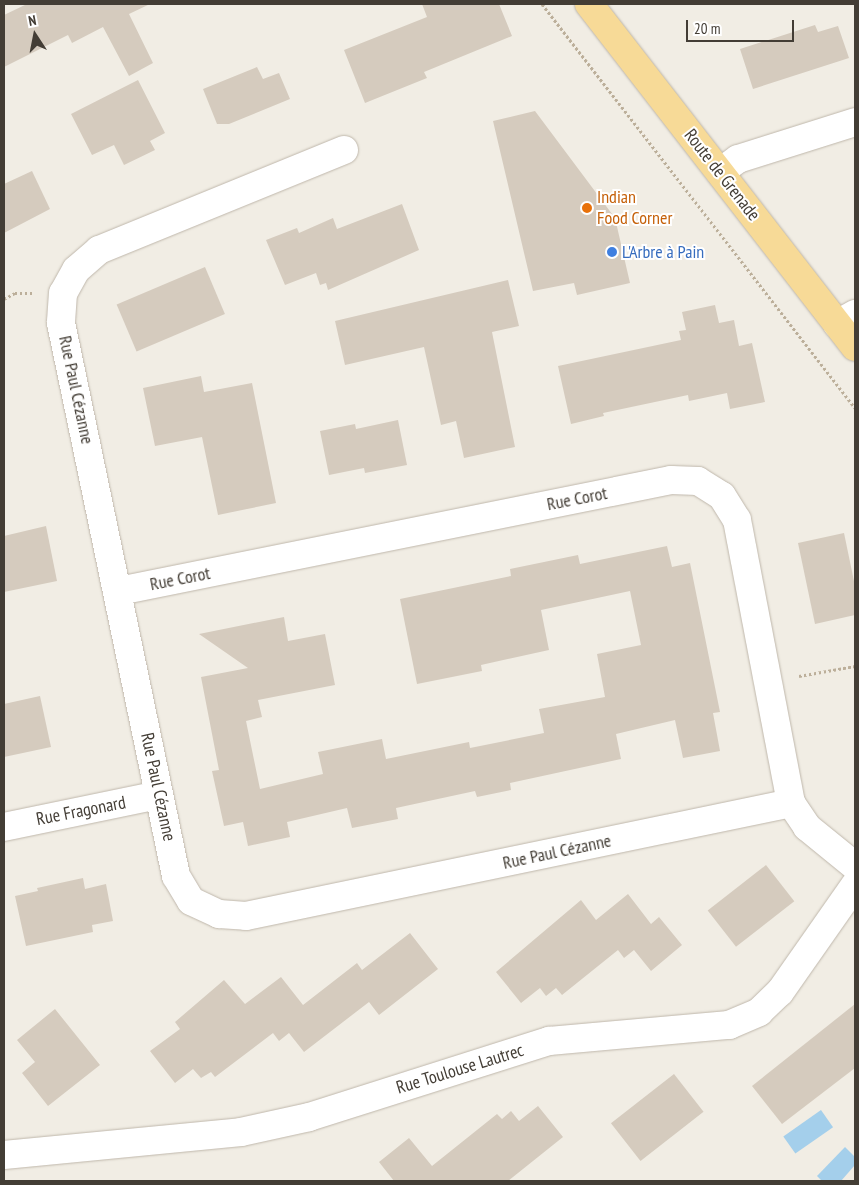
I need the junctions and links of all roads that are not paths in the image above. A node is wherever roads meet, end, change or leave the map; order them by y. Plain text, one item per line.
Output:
1 (589, 4) edge
2 (855, 122) edge
3 (344, 150) dead end
4 (720, 172) junction
5 (846, 319) edge
6 (855, 347) edge
7 (119, 592) junction
8 (159, 795) junction
9 (791, 803) junction
10 (4, 827) edge
11 (855, 866) edge
12 (855, 885) edge
13 (4, 1155) edge

1 - 4 main road, Route de Grenade
2 - 4 street
3 - 7 street, Rue Paul Cézanne
4 - 5 main road, Route de Grenade
5 - 6 main road, Route de Grenade
7 - 8 street, Rue Paul Cézanne
7 - 9 street, Rue Corot
8 - 9 street, Rue Paul Cézanne
8 - 10 street, Rue Fragonard
9 - 11 street
12 - 13 street, Rue Toulouse Lautrec

